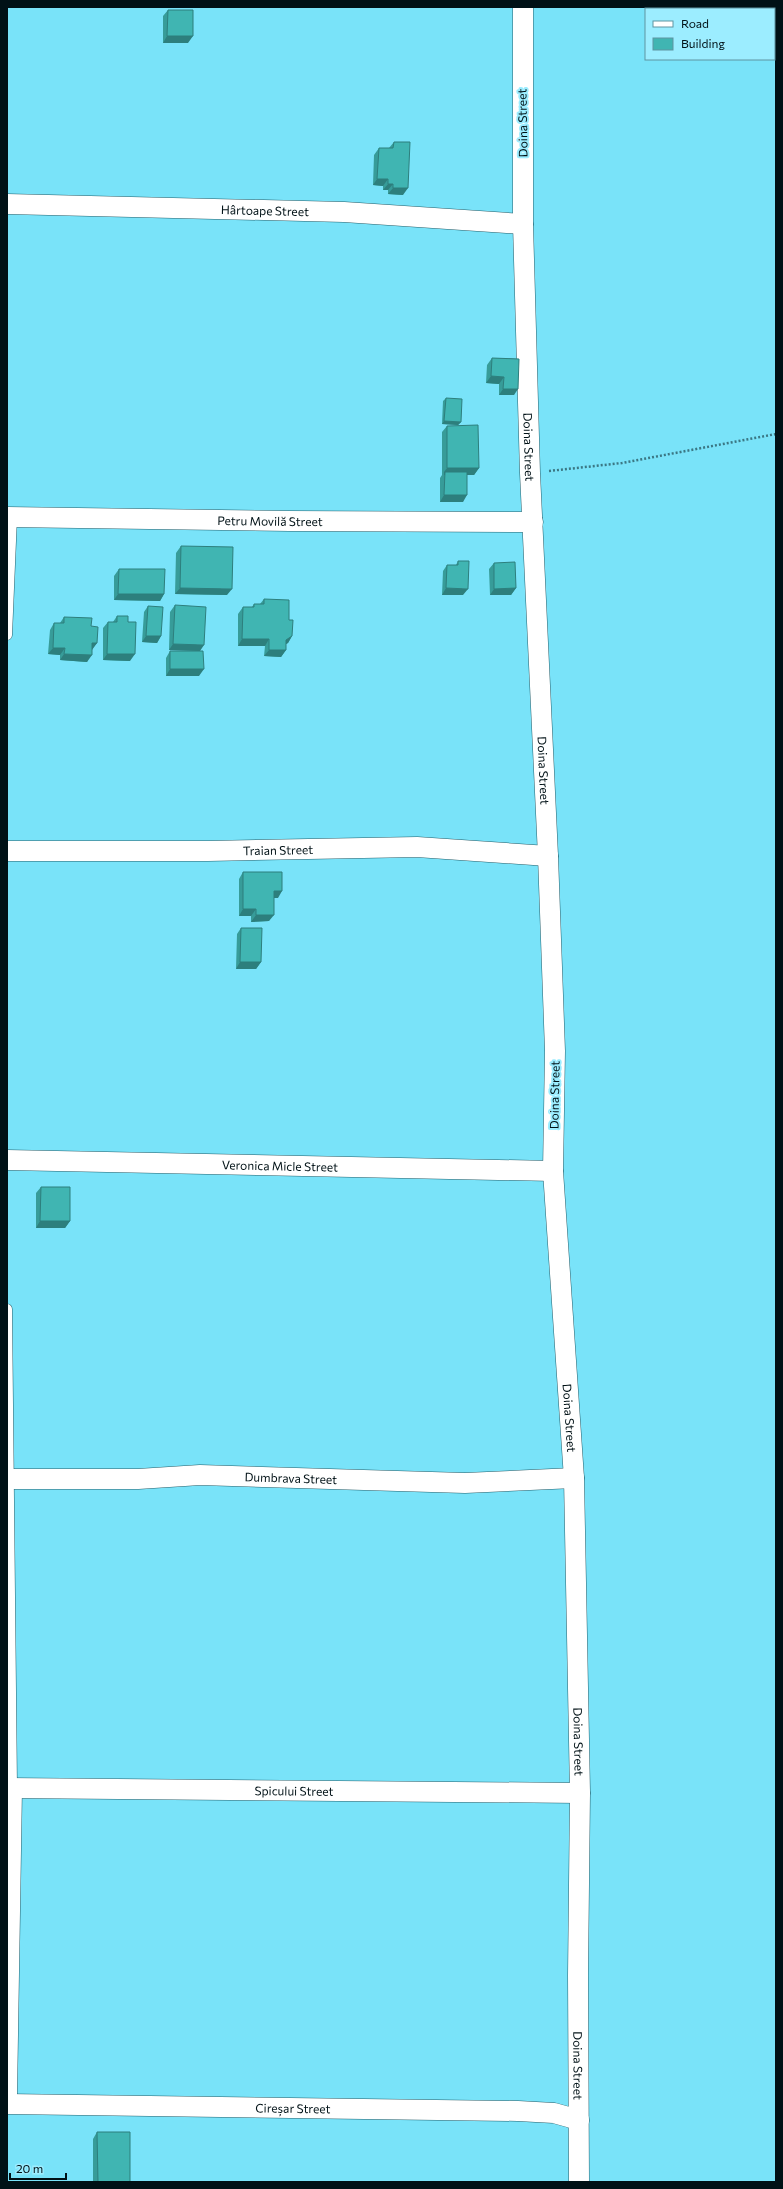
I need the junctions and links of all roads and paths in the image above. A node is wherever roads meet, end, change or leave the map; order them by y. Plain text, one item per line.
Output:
1 (523, 7) edge
2 (7, 204) edge
3 (523, 224) junction
4 (776, 434) edge
5 (530, 473) junction
6 (9, 517) edge
7 (533, 522) junction
8 (7, 635) edge
9 (7, 851) edge
10 (548, 856) junction
11 (7, 1160) edge
12 (554, 1171) junction
13 (7, 1309) edge
14 (574, 1478) junction
15 (8, 1479) edge
16 (9, 1788) edge
17 (580, 1794) junction
18 (7, 2096) edge
19 (7, 2104) edge
20 (579, 2120) junction
21 (579, 2182) edge

1 - 3 street, Doina Street
2 - 3 street, Hârtoape Street
3 - 5 street, Doina Street
4 - 5 path
5 - 7 street, Doina Street
6 - 7 street, Petru Movilă Street
6 - 8 lane
7 - 10 street, Doina Street
9 - 10 street, Traian Street
10 - 12 street, Doina Street
11 - 12 street, Veronica Micle Street
12 - 14 street, Doina Street
13 - 15 lane
14 - 15 street, Dumbrava Street
14 - 17 street, Doina Street
15 - 16 lane
16 - 17 street, Spicului Street
16 - 18 street
17 - 20 street, Doina Street
19 - 20 street, Cireșar Street
20 - 21 street, Doina Street

